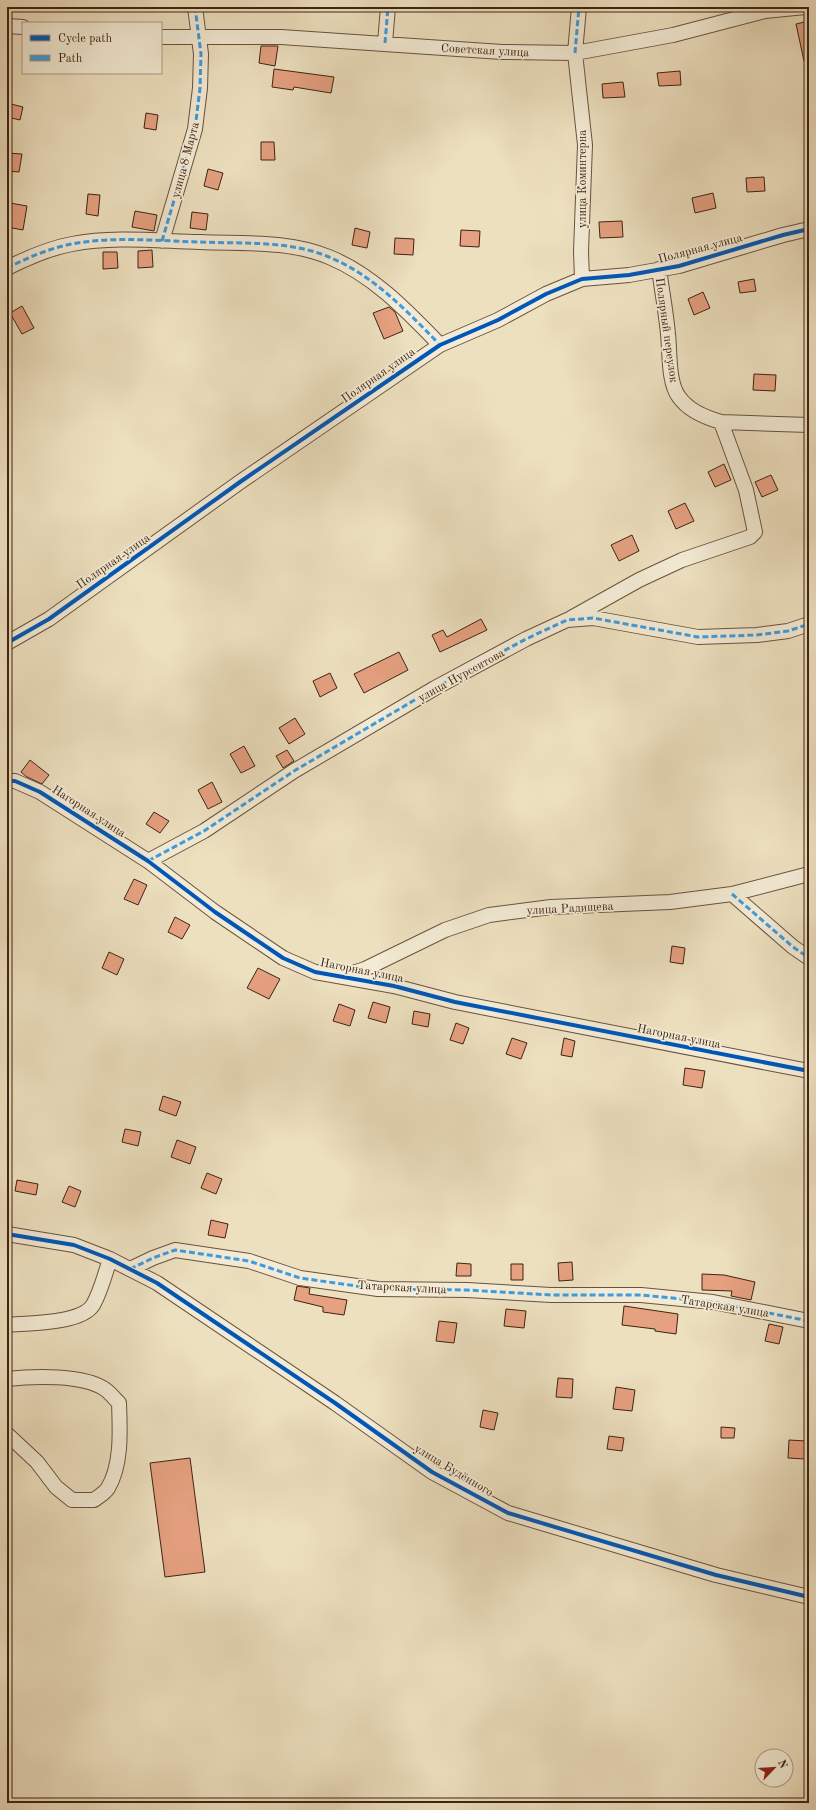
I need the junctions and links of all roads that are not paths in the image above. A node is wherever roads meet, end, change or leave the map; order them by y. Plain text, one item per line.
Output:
1 (195, 7) edge
2 (388, 7) edge
3 (579, 7) edge
4 (805, 7) edge
5 (765, 9) edge
6 (7, 26) edge
7 (22, 27) edge
8 (162, 37) edge
9 (199, 37) junction
10 (385, 43) junction
11 (575, 53) junction
12 (809, 229) edge
13 (162, 241) junction
14 (7, 268) edge
15 (659, 269) junction
16 (582, 279) junction
17 (440, 345) junction
18 (721, 422) junction
19 (809, 425) edge
20 (567, 620) junction
21 (809, 624) edge
22 (7, 643) edge
23 (7, 781) edge
24 (148, 861) junction
25 (809, 874) edge
26 (732, 894) junction
27 (809, 958) edge
28 (341, 977) junction
29 (809, 1071) edge
30 (7, 1234) edge
31 (110, 1259) junction
32 (130, 1269) junction
33 (809, 1321) edge
34 (7, 1325) edge
35 (7, 1379) edge
36 (7, 1434) edge
37 (809, 1597) edge

1 - 9 street, улица 8 Марта
2 - 10 street
3 - 11 street, улица Коминтерна
4 - 5 street, Советская улица
5 - 11 street, Советская улица
6 - 7 street
8 - 9 street, Советская улица
9 - 10 street, Советская улица
9 - 13 street, улица 8 Марта
10 - 11 street, Советская улица
11 - 16 street, улица Коминтерна
12 - 15 street, Полярная улица
13 - 14 street
13 - 17 street
15 - 16 street, Полярная улица
15 - 18 street, Полярный переулок
16 - 17 street, Полярная улица
17 - 22 street, Полярная улица
18 - 19 street, Полярный переулок
18 - 20 street
20 - 21 street, улица Нурсеитова
20 - 24 street, улица Нурсеитова
23 - 24 street, Нагорная улица
24 - 28 street, Нагорная улица
25 - 26 street, улица Радищева
26 - 27 street
26 - 28 street, улица Радищева
28 - 29 street, Нагорная улица
30 - 31 street
31 - 32 street
31 - 34 street
32 - 33 street, Татарская улица
32 - 37 street, улица Будённого
35 - 36 street

